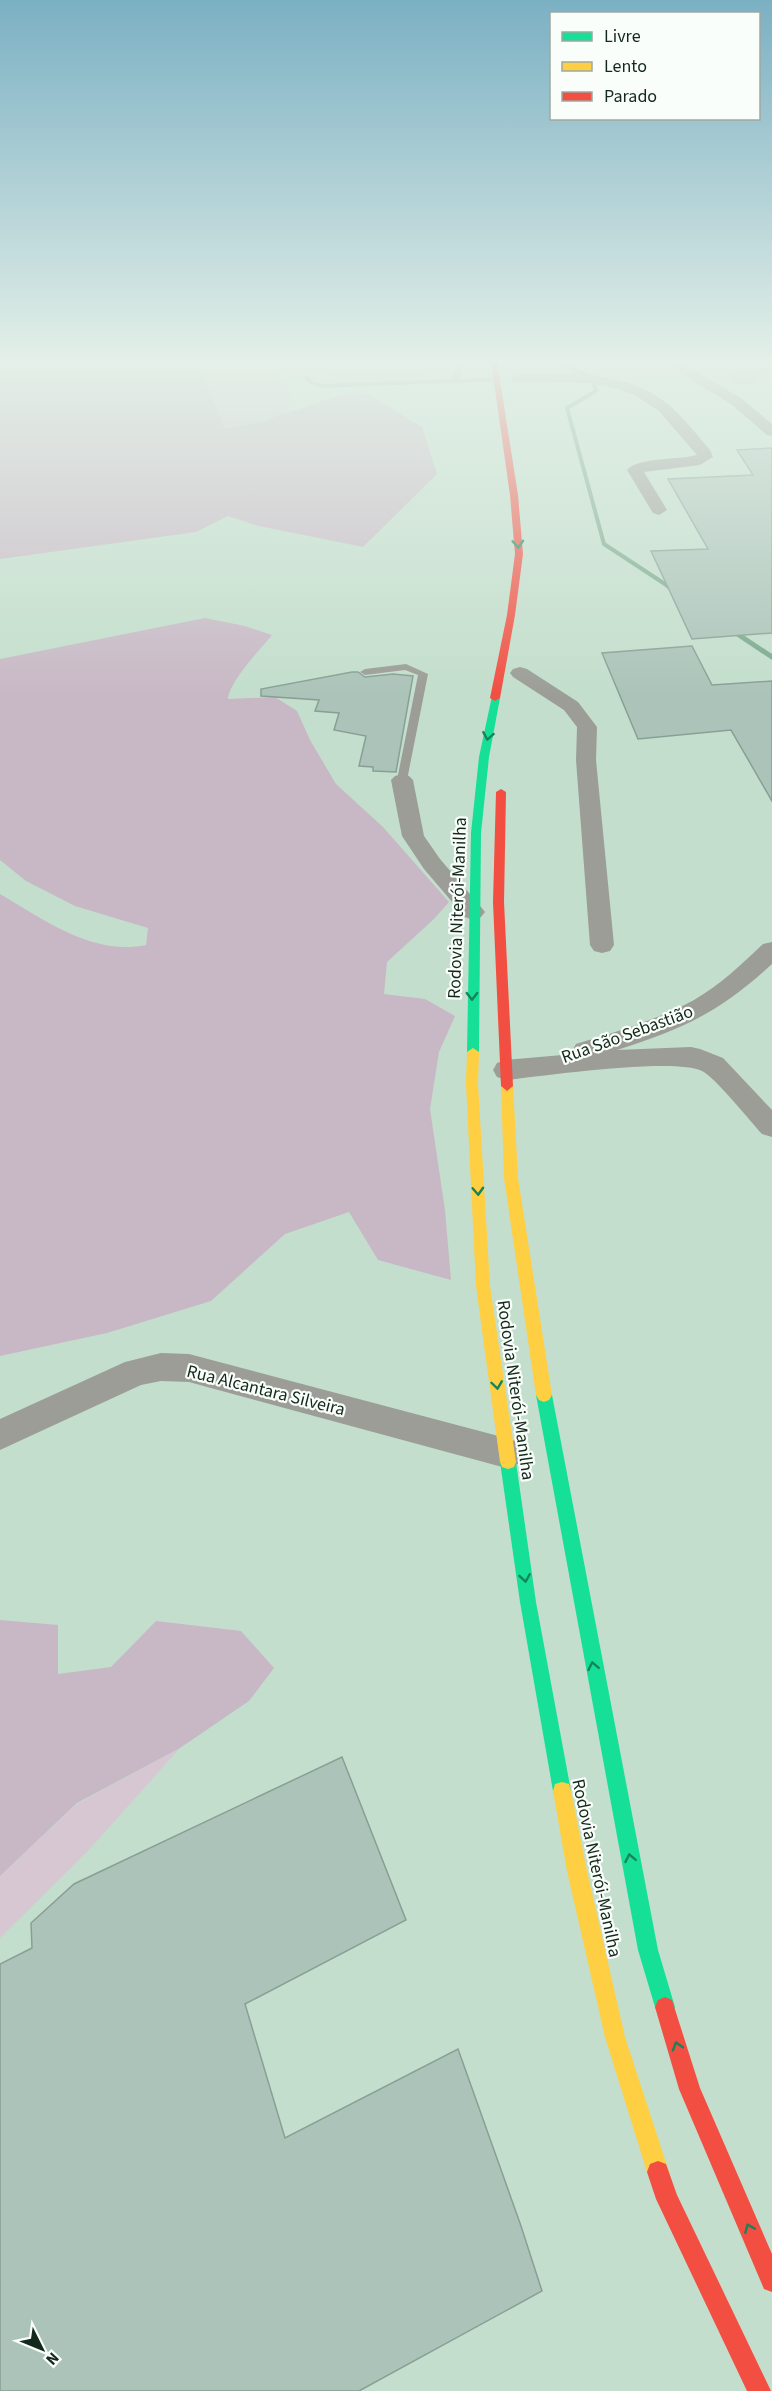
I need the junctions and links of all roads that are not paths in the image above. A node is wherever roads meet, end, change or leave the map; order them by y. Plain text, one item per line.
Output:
1 (510, 473) edge
2 (636, 473) edge
3 (659, 510) dead end
4 (365, 672) dead end
5 (520, 676) dead end
6 (502, 779) dead end
7 (402, 780) joint
8 (473, 912) junction
9 (602, 945) dead end
10 (772, 950) edge
11 (535, 1068) junction
12 (506, 1070) junction
13 (769, 1120) edge
14 (0, 1435) edge
15 (506, 1453) junction
16 (772, 2281) edge
17 (759, 2391) edge

1 -> 8 highway, Rodovia Niterói-Manilha
2 - 3 street
4 - 7 lane
5 - 9 street
6 - 12 highway, Rodovia Niterói-Manilha
7 - 8 street
8 -> 15 highway, Rodovia Niterói-Manilha
10 - 11 street, Rua São Sebastião
11 - 12 street
11 - 13 street
16 -> 12 highway, Rodovia Niterói-Manilha
14 - 15 street, Rua Alcantara Silveira
15 -> 17 highway, Rodovia Niterói-Manilha

